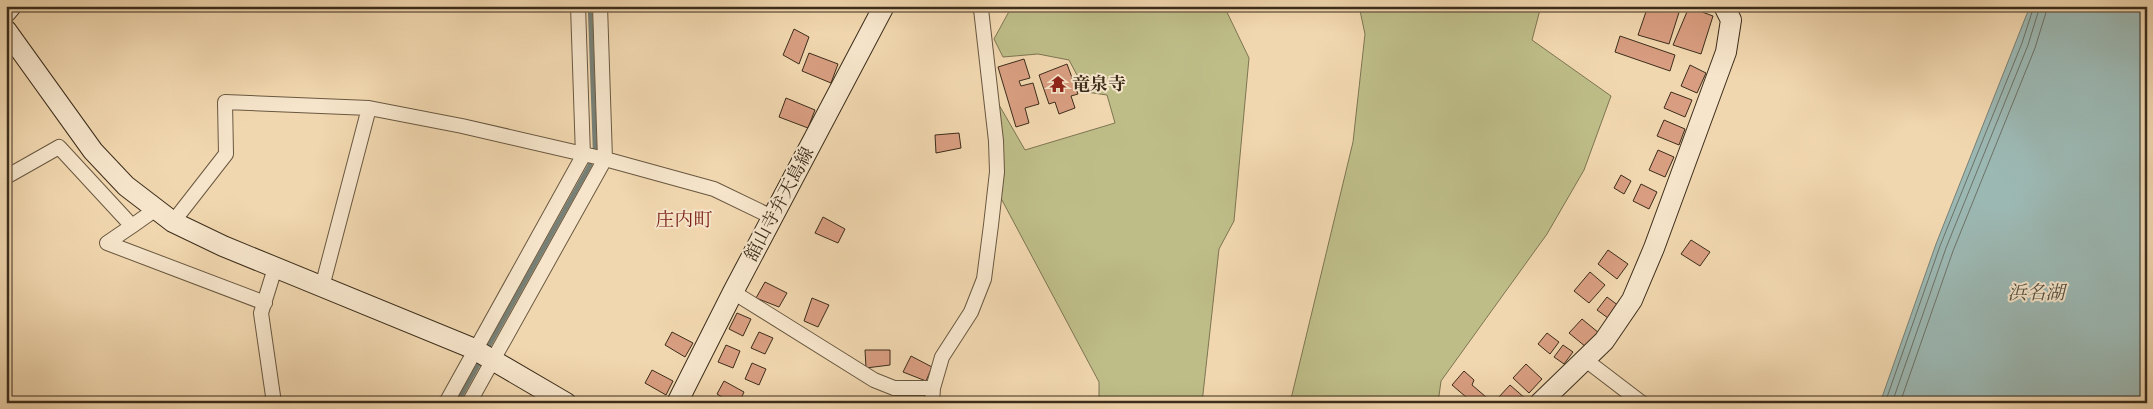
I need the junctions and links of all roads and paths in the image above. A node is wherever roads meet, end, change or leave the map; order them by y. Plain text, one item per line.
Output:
1 (11, 6) edge
2 (578, 6) edge
3 (600, 6) edge
4 (884, 6) edge
5 (977, 6) edge
6 (1730, 11) edge
7 (6, 12) edge
8 (6, 30) edge
9 (369, 108) junction
10 (583, 156) junction
11 (605, 159) junction
12 (6, 177) edge
13 (156, 209) junction
14 (772, 217) junction
15 (173, 222) junction
16 (132, 226) junction
17 (275, 268) junction
18 (322, 287) junction
19 (732, 292) junction
20 (265, 302) junction
21 (484, 354) junction
22 (1584, 358) junction
23 (933, 388) junction
24 (274, 403) edge
25 (446, 403) edge
26 (469, 403) edge
27 (566, 403) edge
28 (677, 403) edge
29 (932, 403) edge
30 (1540, 403) edge
31 (1642, 403) edge

1 - 7 street
2 - 10 street
3 - 11 street
4 - 14 street, 舘山寺弁天島線
5 - 23 street
6 - 22 street
8 - 13 street
9 - 10 street
9 - 15 street
9 - 18 street
10 - 11 street
10 - 21 street
11 - 14 street
11 - 21 street
12 - 16 street
13 - 15 street
13 - 16 street
14 - 19 street, 舘山寺弁天島線
15 - 17 street
16 - 20 street
17 - 18 street
17 - 20 street
18 - 21 street
19 - 23 street
19 - 28 street, 舘山寺弁天島線
20 - 24 street
21 - 25 street
21 - 26 street
21 - 27 street
22 - 30 street
22 - 31 street
23 - 29 street

